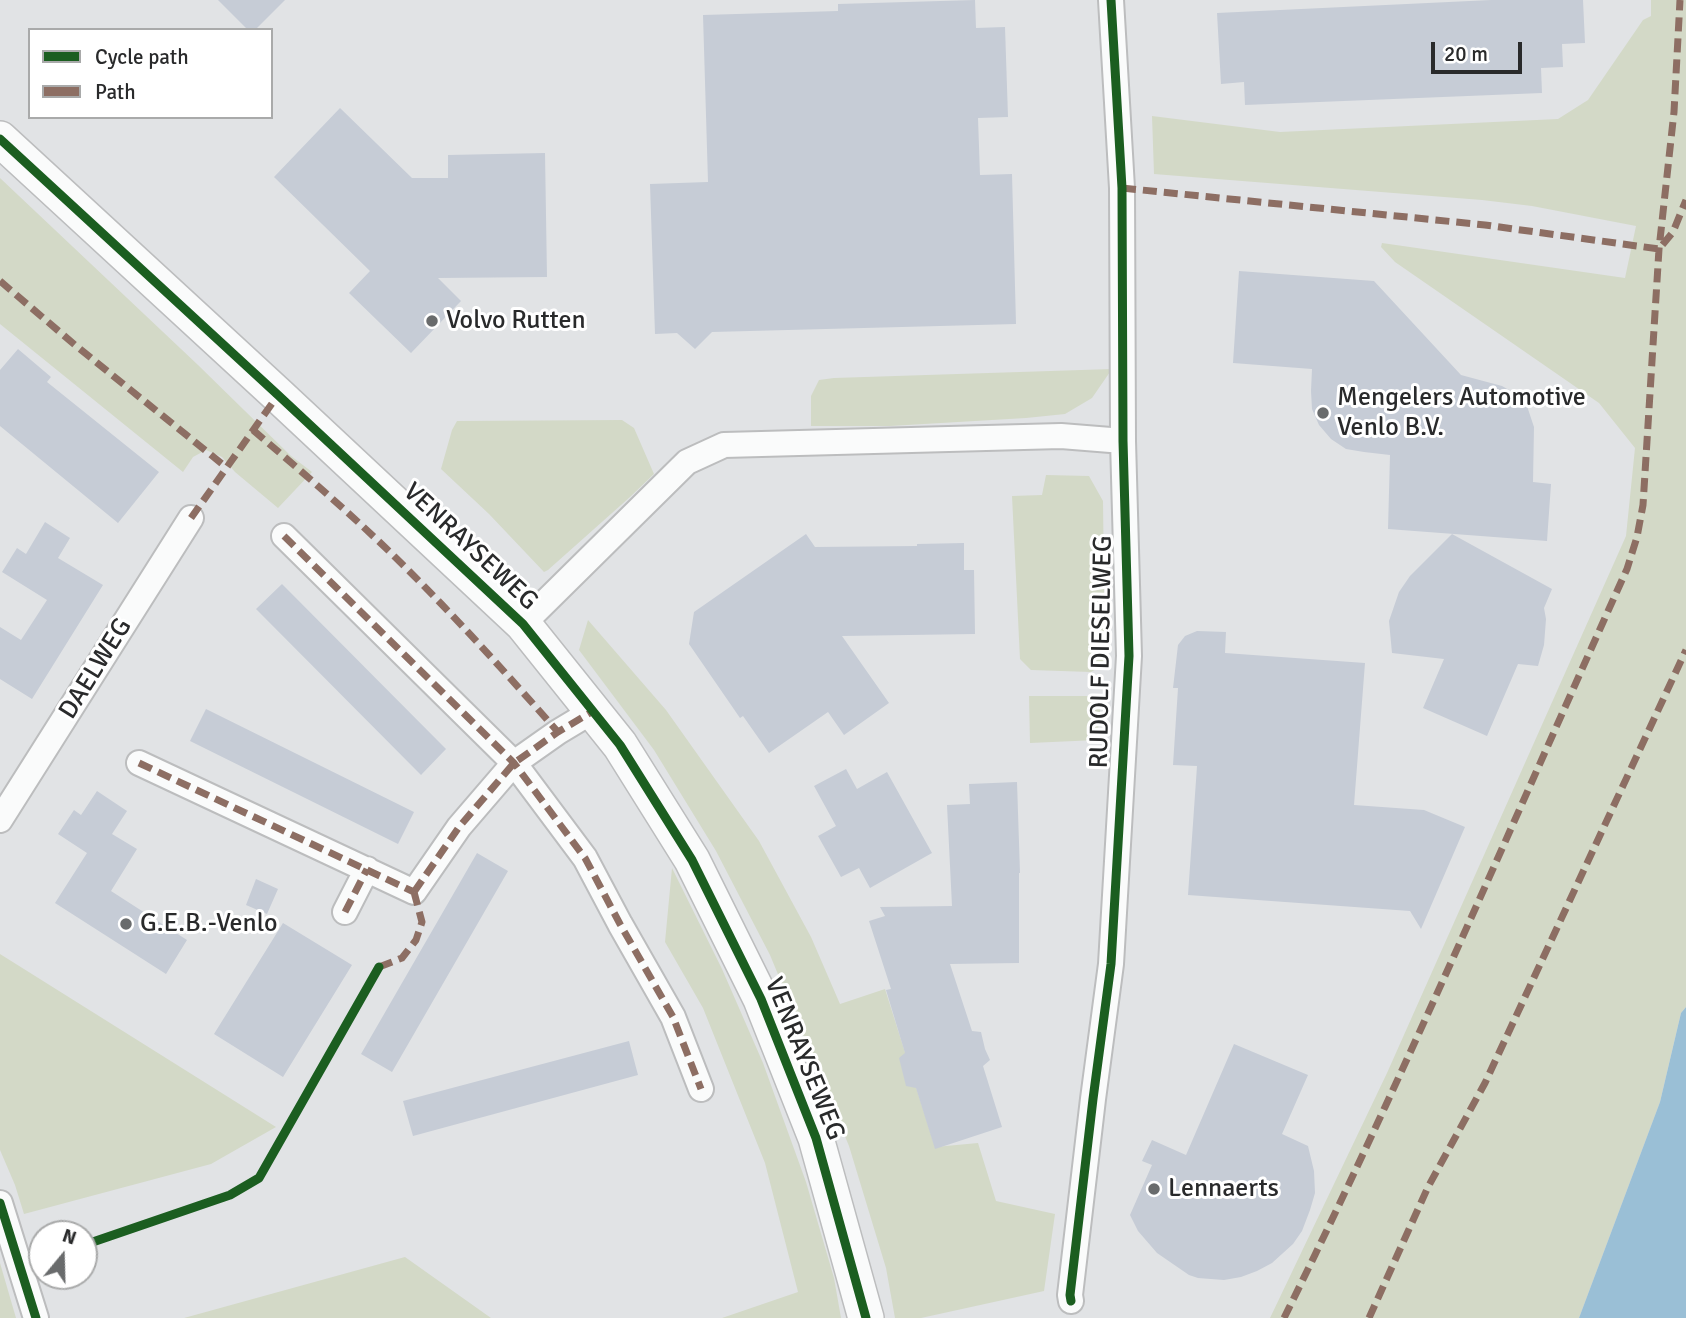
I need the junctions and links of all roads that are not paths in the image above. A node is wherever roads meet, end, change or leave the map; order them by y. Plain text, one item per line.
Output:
1 (1111, 0) edge
2 (0, 139) edge
3 (1124, 441) junction
4 (191, 518) dead end
5 (284, 536) dead end
6 (523, 624) junction
7 (593, 711) junction
8 (139, 763) dead end
9 (514, 763) junction
10 (0, 820) edge
11 (367, 870) junction
12 (345, 912) dead end
13 (701, 1089) dead end
14 (0, 1203) edge
15 (1071, 1301) dead end
16 (36, 1318) edge
17 (866, 1318) edge

1 - 3 street, RUDOLF DIESELWEG
2 - 6 street, VENRAYSEWEG
3 - 6 street
3 - 15 street, RUDOLF DIESELWEG
4 - 10 street, DAELWEG
5 - 9 street
6 - 7 street, VENRAYSEWEG
7 - 9 street
7 - 17 street, VENRAYSEWEG
8 - 11 street
9 - 11 street
9 - 13 street
11 - 12 street
14 - 16 street

